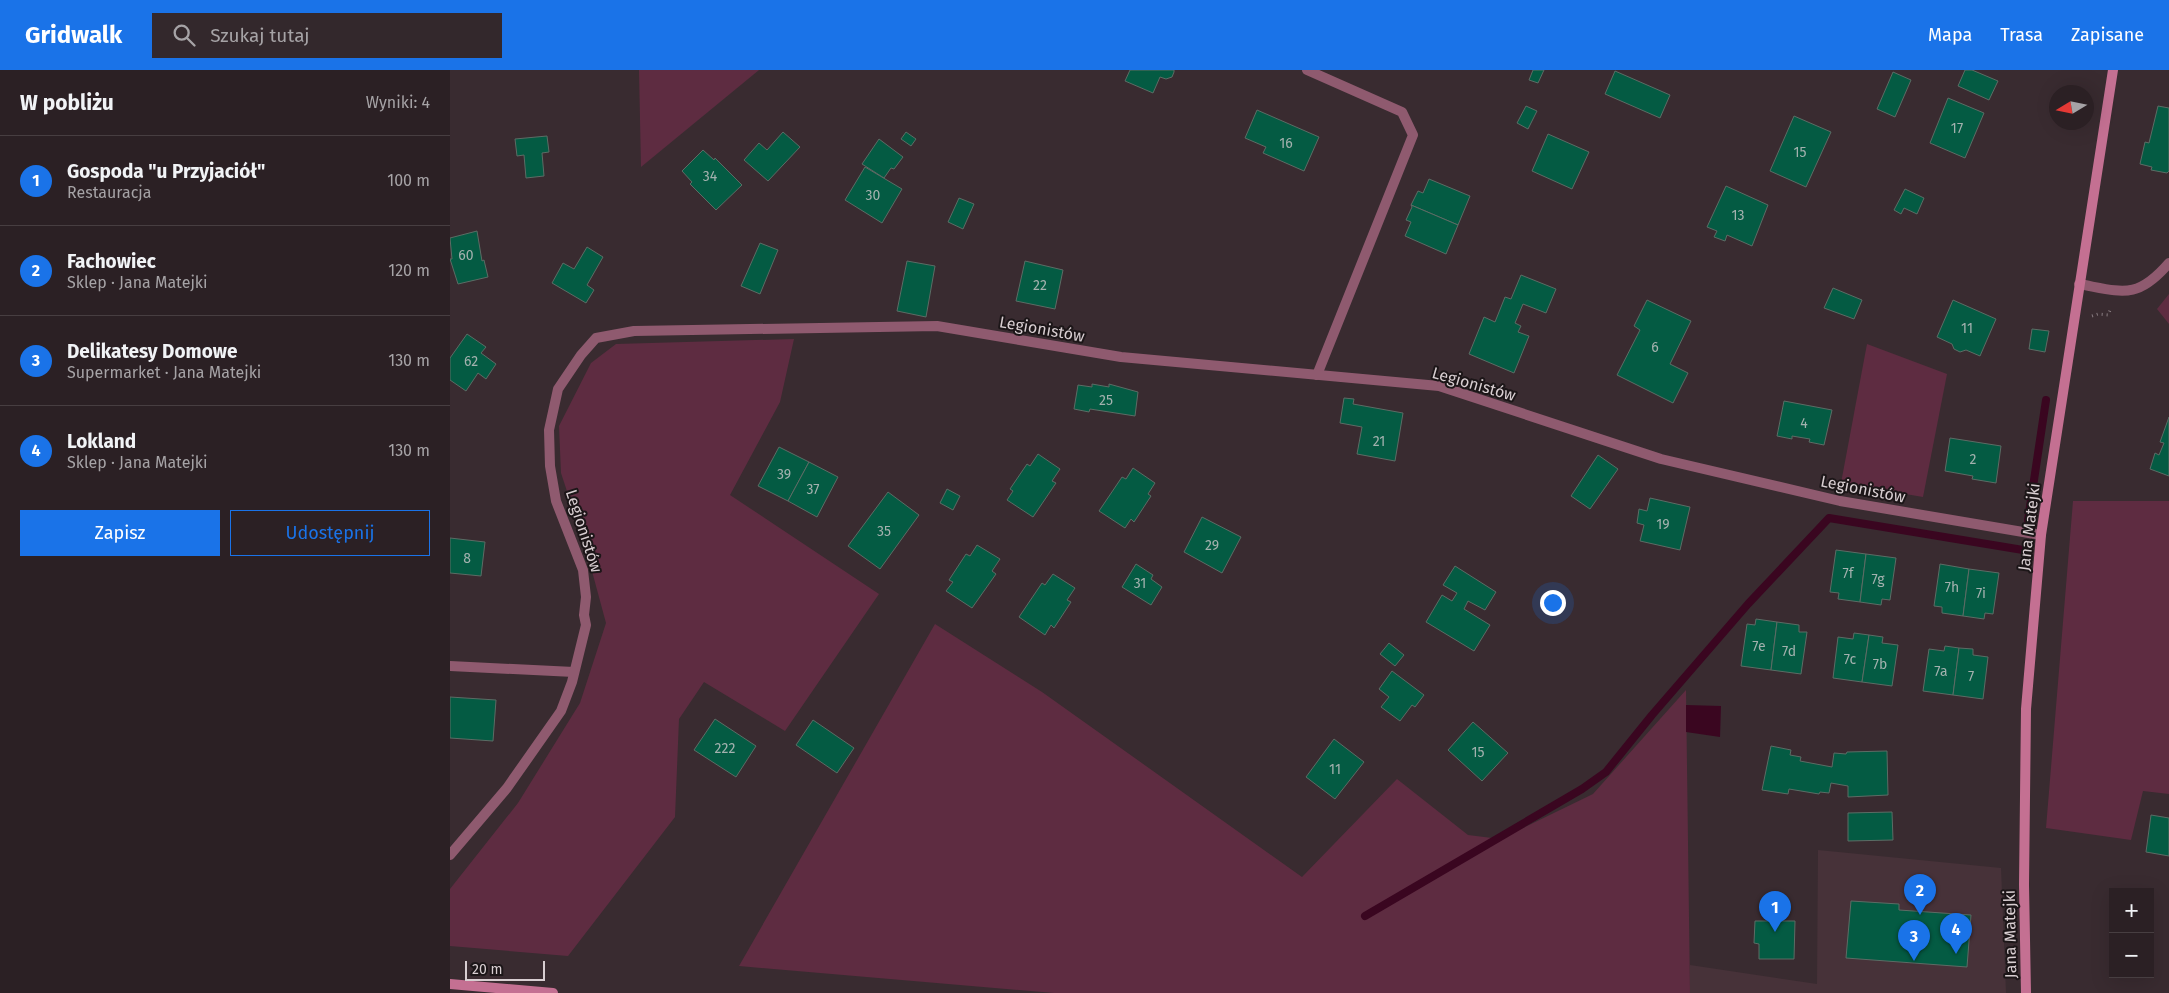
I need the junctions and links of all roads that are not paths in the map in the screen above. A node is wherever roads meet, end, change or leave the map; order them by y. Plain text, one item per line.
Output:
1 (1307, 70) edge
2 (2113, 70) edge
3 (2169, 264) edge
4 (2079, 284) junction
5 (1317, 375) junction
6 (2041, 535) junction
7 (450, 666) edge
8 (574, 672) junction
9 (450, 855) edge
10 (450, 984) edge
11 (553, 993) edge
12 (2026, 993) edge

1 - 5 street
2 - 4 street, Jana Matejki
3 - 4 street
4 - 6 street, Jana Matejki
5 - 6 street, Legionistów
5 - 8 street, Legionistów
6 - 12 street, Jana Matejki
7 - 8 street
8 - 9 street, Legionistów
10 - 11 street

